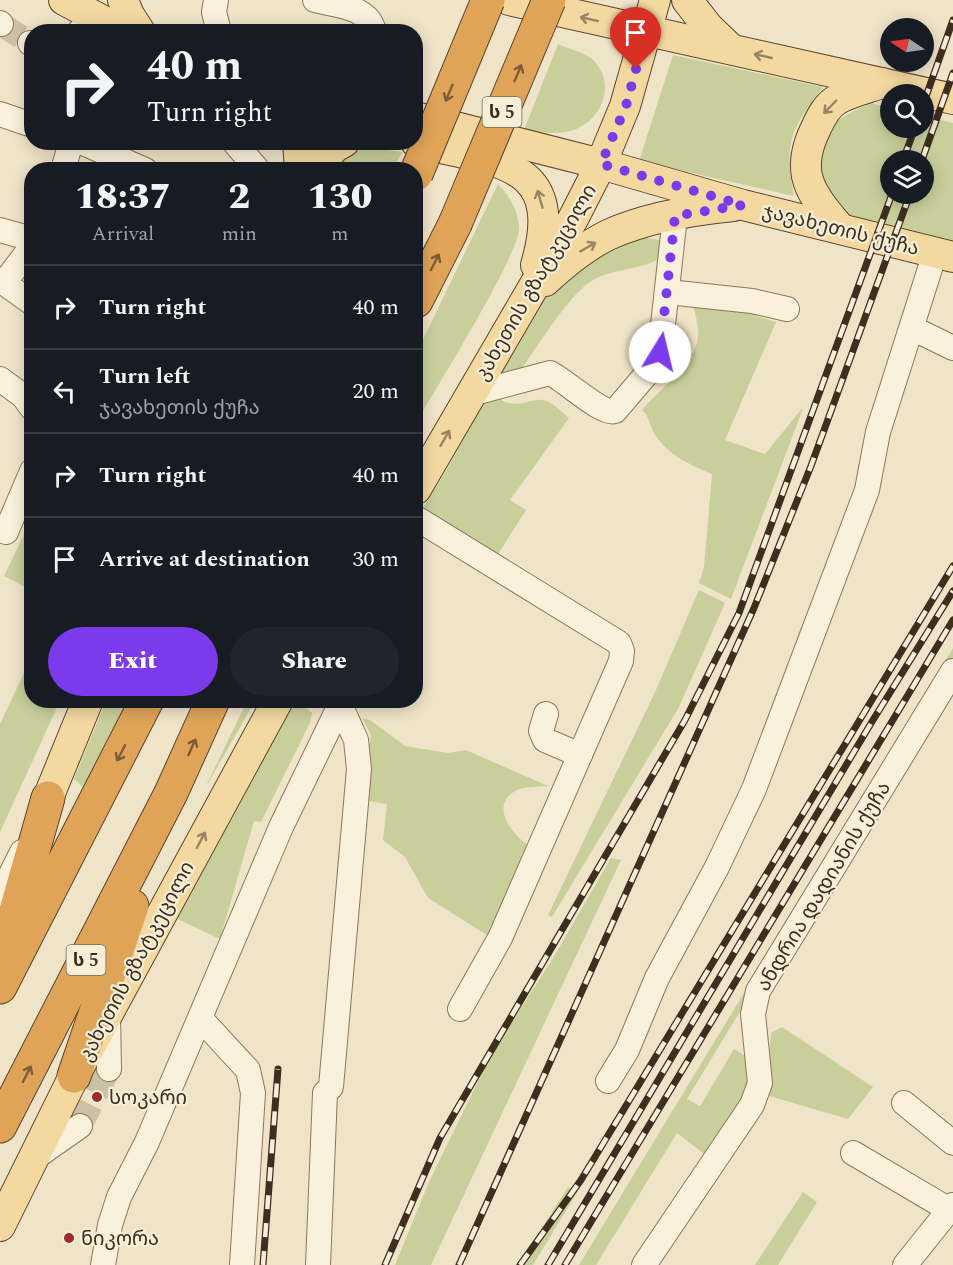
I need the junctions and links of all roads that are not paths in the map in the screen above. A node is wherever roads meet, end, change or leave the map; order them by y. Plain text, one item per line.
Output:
1 (64, 0) edge
2 (123, 0) edge
3 (215, 0) edge
4 (315, 0) edge
5 (488, 0) edge
6 (508, 0) edge
7 (549, 0) edge
8 (655, 0) edge
9 (687, 0) edge
10 (86, 24) edge
11 (135, 24) edge
12 (217, 24) edge
13 (372, 24) edge
14 (646, 32) junction
15 (731, 49) junction
16 (882, 83) junction
17 (953, 99) edge
18 (0, 114) edge
19 (423, 119) edge
20 (24, 122) edge
21 (423, 144) edge
22 (118, 150) edge
23 (241, 150) edge
24 (332, 150) edge
25 (134, 162) edge
26 (251, 162) edge
27 (321, 162) edge
28 (421, 162) edge
29 (601, 164) junction
30 (743, 205) junction
31 (675, 216) junction
32 (839, 227) junction
33 (0, 230) edge
34 (24, 237) edge
35 (24, 255) edge
36 (944, 255) edge
37 (2, 281) edge
38 (423, 287) edge
39 (668, 292) junction
40 (527, 296) junction
41 (24, 297) edge
42 (787, 309) dead end
43 (912, 328) junction
44 (953, 348) edge
45 (0, 380) edge
46 (24, 393) edge
47 (471, 394) junction
48 (423, 477) edge
49 (24, 490) edge
50 (423, 522) edge
51 (0, 528) edge
52 (953, 671) edge
53 (84, 708) edge
54 (143, 708) edge
55 (209, 708) edge
56 (274, 708) edge
57 (336, 708) edge
58 (342, 708) edge
59 (546, 714) dead end
60 (580, 755) junction
61 (171, 793) junction
62 (48, 798) junction
63 (559, 803) junction
64 (534, 814) dead end
65 (0, 896) edge
66 (0, 947) edge
67 (0, 987) edge
68 (460, 1009) dead end
69 (108, 1013) junction
70 (200, 1018) junction
71 (109, 1069) tunnel mouth
72 (74, 1076) junction
73 (608, 1081) dead end
74 (904, 1103) dead end
75 (0, 1126) edge
76 (80, 1126) tunnel mouth
77 (953, 1143) edge
78 (853, 1153) dead end
79 (33, 1159) junction
80 (952, 1209) edge
81 (0, 1226) edge
82 (661, 1255) edge
83 (103, 1265) edge
84 (242, 1265) edge
85 (318, 1265) edge
86 (644, 1265) edge
87 (905, 1265) edge

1 - 10 main road
2 - 11 main road
3 - 12 street
4 - 13 street
5 -> 28 highway, bridge
14 -> 6 main road
38 -> 7 highway, ს 5, bridge
8 - 14 main road, კახეთის გზატკეცილი
9 - 15 main road
14 - 15 main road
14 - 29 main road, კახეთის გზატკეცილი
16 -> 15 main road
16 - 17 main road
16 -> 32 main road
18 - 20 street
19 - 29 main road, ჯავახეთის ქუჩა
40 -> 21 main road
22 - 25 street
23 - 26 street
24 - 27 main road
29 - 30 main road, ჯავახეთის ქუჩა
29 - 40 main road, კახეთის გზატკეცილი
30 - 31 main road
30 - 32 main road, ჯავახეთის ქუჩა
31 - 39 street
40 -> 31 main road
32 - 36 main road, ჯავახეთის ქუჩა
33 - 34 street
35 - 37 street
36 - 43 street
37 - 41 street
39 - 42 street
39 - 47 street
40 - 47 main road, კახეთის გზატკეცილი
43 - 44 street
43 - 73 street
45 - 46 street
48 -> 47 main road, კახეთის გზატკეცილი
49 - 51 street
50 - 60 street
52 - 82 street, ანდრია დადიანის ქუჩა
53 - 62 main road
54 -> 67 highway
61 -> 55 highway, ს 5
69 -> 56 main road, კახეთის გზატკეცილი
57 - 70 street
58 - 85 street
59 - 60 street
60 - 63 street
61 - 72 highway
75 -> 61 highway, ს 5
62 - 65 street
62 - 66 highway
63 - 64 street
63 - 68 street
69 - 71 street
69 - 72 main road, კახეთის გზატკეცილი
70 - 83 street
70 - 84 street
72 - 79 main road, კახეთის გზატკეცილი
74 - 77 street
76 - 79 street
78 - 80 street
79 - 81 main road, კახეთის გზატკეცილი
80 - 87 street
82 - 86 street, ანდრია დადიანის ქუჩა

